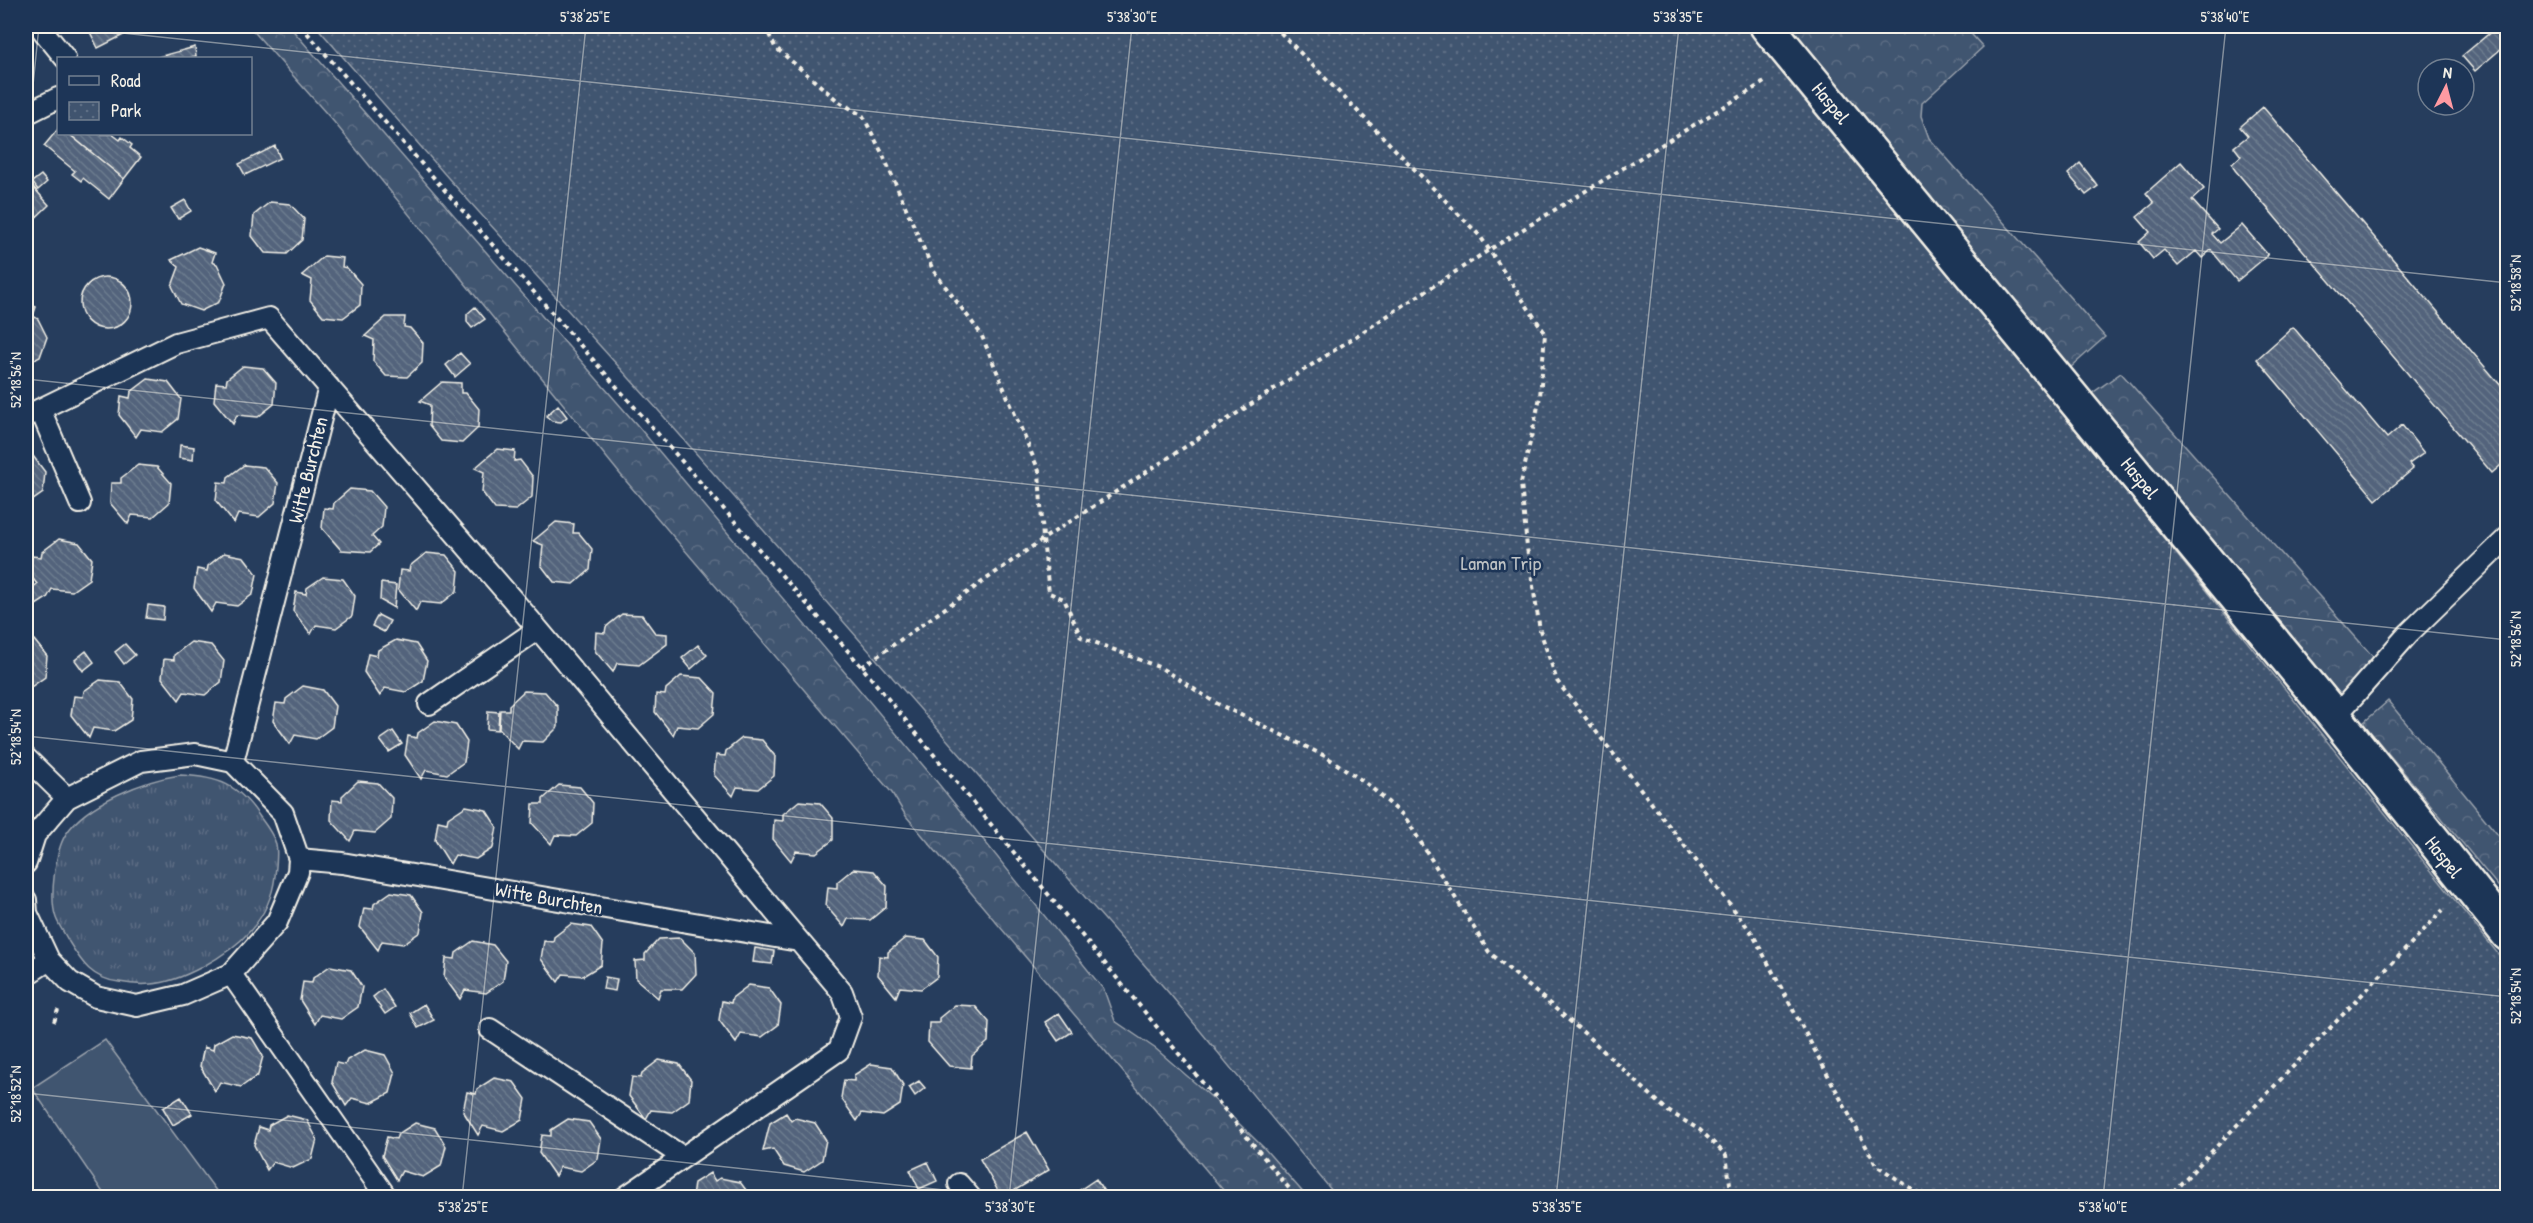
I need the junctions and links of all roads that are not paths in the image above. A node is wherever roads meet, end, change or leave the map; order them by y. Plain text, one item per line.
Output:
1 (39, 26) edge
2 (1767, 26) edge
3 (65, 57) edge
4 (57, 98) edge
5 (26, 114) edge
6 (329, 387) junction
7 (33, 413) edge
8 (80, 504) dead end
9 (2508, 537) edge
10 (538, 629) junction
11 (429, 704) dead end
12 (2336, 717) junction
13 (26, 758) edge
14 (233, 762) junction
15 (67, 798) junction
16 (299, 859) junction
17 (26, 863) edge
18 (26, 900) edge
19 (2508, 934) edge
20 (799, 941) junction
21 (49, 960) junction
22 (231, 974) junction
23 (26, 975) edge
24 (490, 1029) dead end
25 (683, 1156) junction
26 (387, 1197) edge
27 (624, 1197) edge

1 - 3 lane
2 - 12 street, Haspel
4 - 5 lane
6 - 7 lane, Witte Burchten
6 - 10 lane, Witte Burchten
6 - 14 lane, Witte Burchten
7 - 8 lane, Witte Burchten
9 - 12 lane
10 - 11 lane
10 - 20 lane, Witte Burchten
12 - 19 street, Haspel
13 - 15 lane
14 - 15 lane
14 - 16 lane
15 - 17 lane
16 - 20 lane, Witte Burchten
16 - 22 lane
18 - 21 lane
20 - 25 lane, Witte Burchten
21 - 22 lane
21 - 23 lane
22 - 26 lane
24 - 25 lane
25 - 27 lane, Witte Burchten

